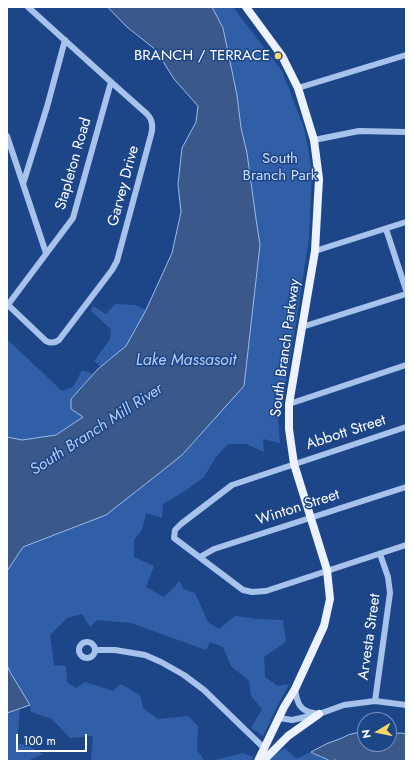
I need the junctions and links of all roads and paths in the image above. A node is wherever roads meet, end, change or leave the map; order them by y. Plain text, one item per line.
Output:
1 (28, 7) edge
2 (246, 7) edge
3 (65, 40) junction
4 (406, 55) edge
5 (111, 82) junction
6 (298, 88) junction
7 (406, 132) edge
8 (7, 136) edge
9 (314, 140) junction
10 (23, 184) junction
11 (406, 222) edge
12 (386, 229) junction
13 (315, 251) junction
14 (46, 253) junction
15 (406, 290) edge
16 (406, 294) edge
17 (7, 305) edge
18 (302, 327) junction
19 (406, 365) edge
20 (289, 404) junction
21 (406, 427) edge
22 (294, 464) junction
23 (406, 487) edge
24 (311, 518) junction
25 (406, 545) edge
26 (380, 554) junction
27 (200, 557) junction
28 (327, 570) junction
29 (96, 650) dead end
30 (295, 689) junction
31 (375, 701) junction
32 (406, 705) edge
33 (319, 714) junction
34 (279, 718) junction
35 (264, 748) junction
36 (258, 761) edge
37 (263, 761) edge

1 - 3 street, Garvey Drive
2 - 6 main road, South Branch Parkway
3 - 5 street, Garvey Drive
3 - 10 street
4 - 6 street
5 - 14 street, Stapleton Road
5 - 17 street, Garvey Drive
6 - 9 main road, South Branch Parkway
7 - 9 street
8 - 10 street
9 - 13 main road, South Branch Parkway
10 - 14 street
11 - 12 street
12 - 13 street
12 - 15 street
13 - 18 main road, South Branch Parkway
14 - 17 street, Stapleton Road
16 - 18 street
18 - 20 main road, South Branch Parkway
19 - 20 street
20 - 22 main road, South Branch Parkway
21 - 22 street, Abbott Street
22 - 24 main road, South Branch Parkway
22 - 27 street, Abbott Street
23 - 24 street, Winton Street
24 - 27 street, Winton Street
24 - 28 main road, South Branch Parkway
25 - 26 street
26 - 28 street
26 - 31 street, Arvesta Street
27 - 28 street
28 - 30 main road, South Branch Parkway
29 - 35 street
30 - 33 street
30 - 34 main road, South Branch Parkway
31 - 32 street
31 - 33 street
33 - 34 street
33 - 37 main road
34 - 35 main road, South Branch Parkway
35 - 36 main road, South Branch Parkway

